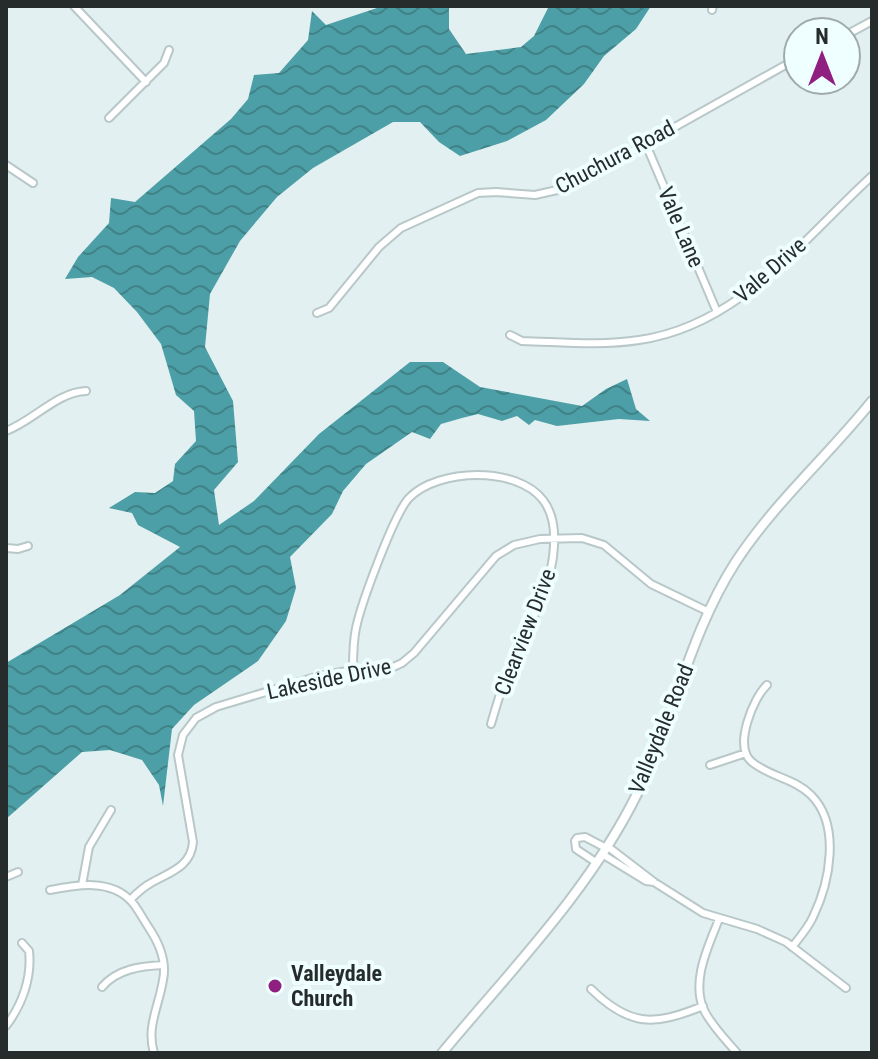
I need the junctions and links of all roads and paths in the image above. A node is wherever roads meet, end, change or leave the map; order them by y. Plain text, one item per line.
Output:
1 (74, 6) edge
2 (169, 50) dead end
3 (782, 67) edge
4 (146, 82) junction
5 (109, 118) dead end
6 (645, 142) junction
7 (6, 165) edge
8 (872, 176) edge
9 (33, 183) dead end
10 (717, 312) junction
11 (317, 313) dead end
12 (510, 335) dead end
13 (86, 391) dead end
14 (871, 404) edge
15 (6, 431) edge
16 (554, 538) junction
17 (28, 546) dead end
18 (6, 548) edge
19 (709, 612) junction
20 (353, 670) junction
21 (767, 685) dead end
22 (491, 724) dead end
23 (746, 753) junction
24 (710, 765) dead end
25 (111, 810) dead end
26 (605, 849) junction
27 (597, 863) junction
28 (18, 872) dead end
29 (6, 877) edge
30 (82, 885) junction
31 (50, 890) dead end
32 (130, 900) junction
33 (719, 919) junction
34 (22, 943) dead end
35 (792, 947) junction
36 (163, 965) junction
37 (102, 987) dead end
38 (846, 988) dead end
39 (591, 989) dead end
40 (703, 1006) junction
41 (6, 1026) edge
42 (154, 1053) edge
43 (442, 1053) edge
44 (737, 1053) edge

1 - 4 street
2 - 4 street
3 - 6 street, Chuchura Road
4 - 5 street
6 - 10 street, Vale Lane
6 - 11 street, Chuchura Road
7 - 9 street
8 - 10 street, Vale Drive
10 - 12 street, Vale Drive
13 - 15 street
14 - 19 main road, Valleydale Road
16 - 19 street, Lakeside Drive
16 - 20 street, Lakeside Drive
16 - 20 street
16 - 22 street, Clearview Drive
17 - 18 street
19 - 26 main road, Valleydale Road
20 - 32 street, Lakeside Drive
21 - 23 street
23 - 24 street
23 - 35 street
25 - 30 street
26 - 27 main road, Valleydale Road
26 - 27 street
26 - 33 street
27 - 43 main road, Valleydale Road
28 - 29 street
30 - 31 street
30 - 32 street
32 - 36 street
33 - 35 street
33 - 40 street
34 - 41 street
35 - 38 street
36 - 37 street
36 - 42 street
39 - 40 street
40 - 44 street

